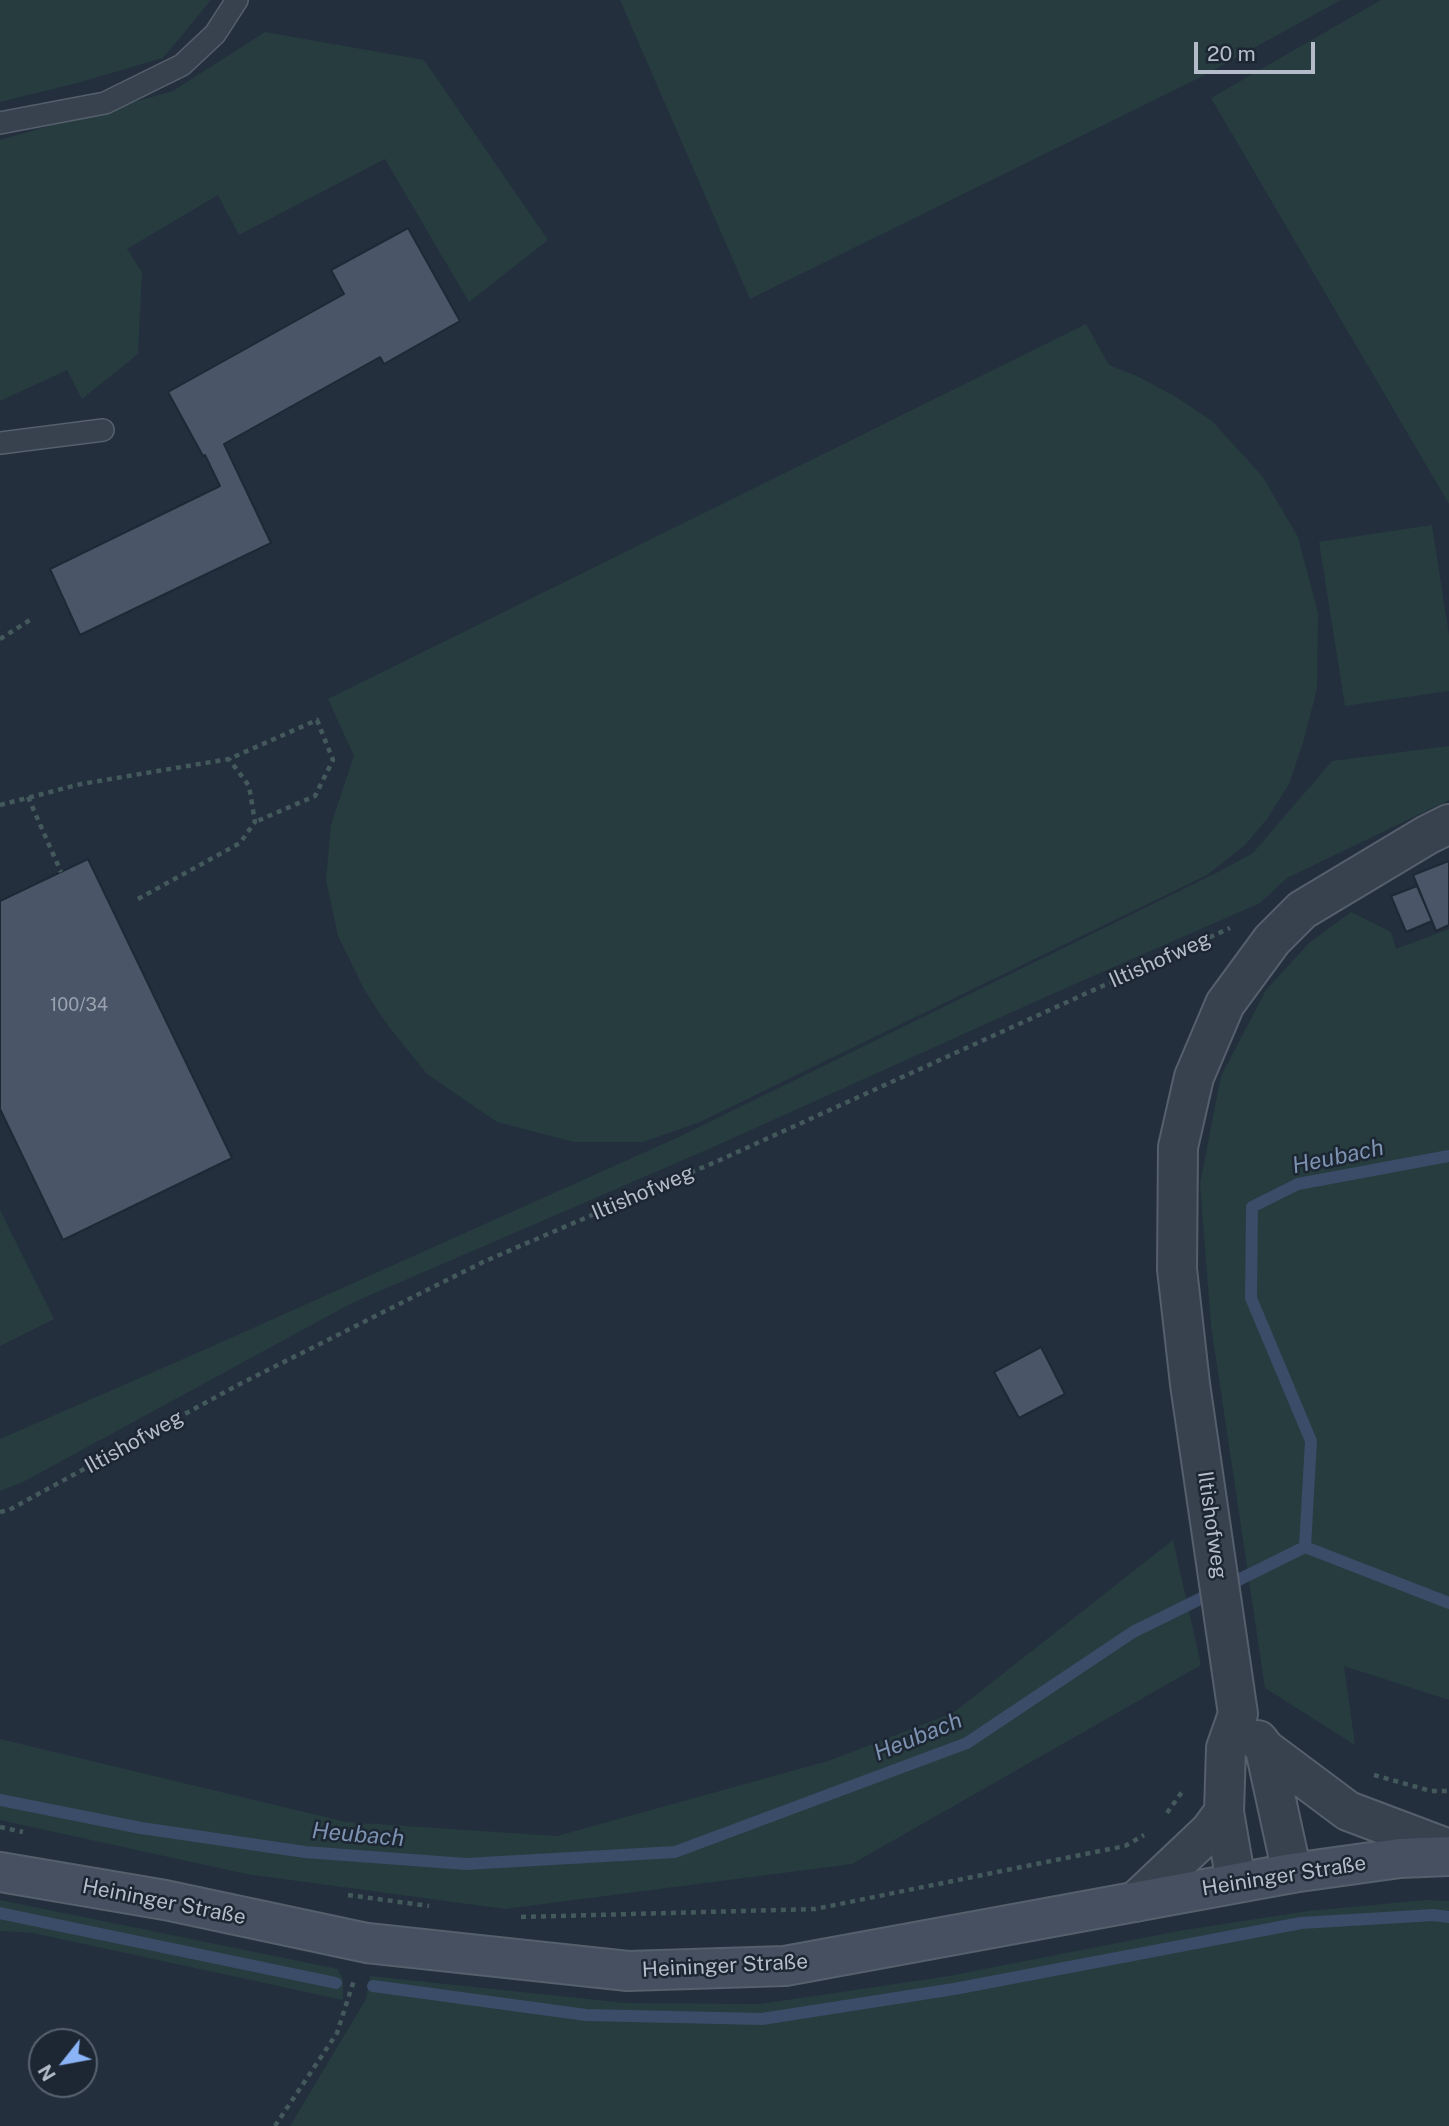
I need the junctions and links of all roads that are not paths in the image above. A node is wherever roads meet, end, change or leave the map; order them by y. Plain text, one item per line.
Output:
1 (237, 0) edge
2 (0, 123) edge
3 (103, 430) dead end
4 (0, 443) edge
5 (1449, 824) edge
6 (1233, 1716) junction
7 (1265, 1749) junction
8 (1224, 1812) junction
9 (1449, 1849) edge
10 (1449, 1856) edge
11 (0, 1872) edge
12 (1292, 1873) junction
13 (1236, 1882) junction
14 (1135, 1902) junction

1 - 2 lane
3 - 4 lane
5 - 6 street, Iltishofweg
6 - 7 street
6 - 8 street, Iltishofweg
7 - 9 street
7 - 12 street
8 - 13 street, Iltishofweg
8 - 14 street
10 - 12 main road, Heininger Straße
11 - 14 main road, Heininger Straße
12 - 13 main road, Heininger Straße
13 - 14 main road, Heininger Straße

